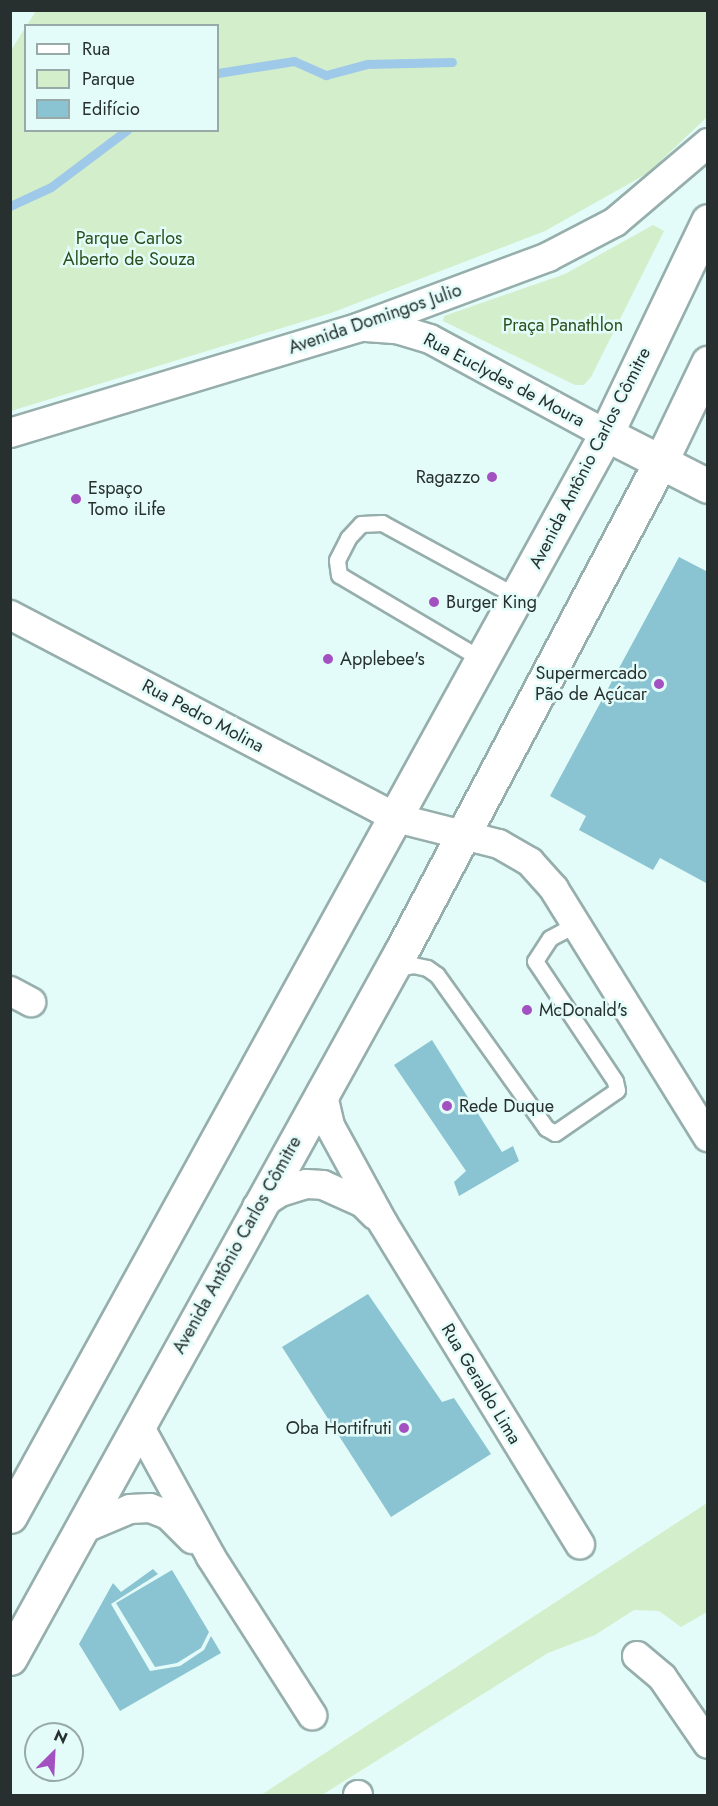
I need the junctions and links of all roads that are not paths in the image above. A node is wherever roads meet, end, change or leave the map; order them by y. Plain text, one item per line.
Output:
1 (708, 143) edge
2 (708, 221) edge
3 (360, 327) junction
4 (708, 363) edge
5 (10, 433) edge
6 (606, 434) junction
7 (661, 461) junction
8 (708, 486) edge
9 (518, 597) junction
10 (10, 615) edge
11 (483, 660) junction
12 (396, 818) junction
13 (464, 834) junction
14 (576, 924) junction
15 (392, 969) junction
16 (322, 1091) junction
17 (708, 1137) edge
18 (347, 1157) junction
19 (306, 1184) junction
20 (257, 1207) junction
21 (383, 1223) junction
22 (138, 1424) junction
23 (10, 1516) edge
24 (80, 1530) junction
25 (580, 1545) dead end
26 (211, 1557) junction
27 (637, 1656) dead end
28 (10, 1658) edge
29 (312, 1715) dead end
30 (708, 1744) edge

1 - 3 street, Avenida Domingos Julio
2 - 6 main road, Avenida Antônio Carlos Cômitre
3 - 5 street, Avenida Domingos Julio
3 - 6 street, Rua Euclydes de Moura
4 - 7 main road, Avenida Antônio Carlos Cômitre
6 - 7 main road, Rua Euclydes de Moura
6 - 9 main road, Avenida Antônio Carlos Cômitre
7 - 8 main road, Rua Euclydes de Moura
7 - 13 main road, Avenida Antônio Carlos Cômitre
9 - 11 main road, Avenida Antônio Carlos Cômitre
9 - 11 lane
10 - 12 street, Rua Pedro Molina
11 - 12 main road, Avenida Antônio Carlos Cômitre
12 - 13 street
12 - 23 main road, Avenida Antônio Carlos Cômitre
13 - 14 street
13 - 15 main road, Avenida Antônio Carlos Cômitre
14 - 15 lane
14 - 17 street
15 - 16 main road, Avenida Antônio Carlos Cômitre
16 - 18 street, Rua Geraldo Lima
16 - 20 main road, Avenida Antônio Carlos Cômitre
18 - 19 street, Rua Geraldo Lima
18 - 21 street, Rua Geraldo Lima
19 - 20 street, Rua Geraldo Lima
19 - 21 street, Rua Geraldo Lima
20 - 22 main road, Avenida Antônio Carlos Cômitre
21 - 25 street, Rua Geraldo Lima
22 - 24 main road, Avenida Antônio Carlos Cômitre
22 - 26 street
24 - 26 street
24 - 28 main road, Avenida Antônio Carlos Cômitre
26 - 29 street
27 - 30 street

